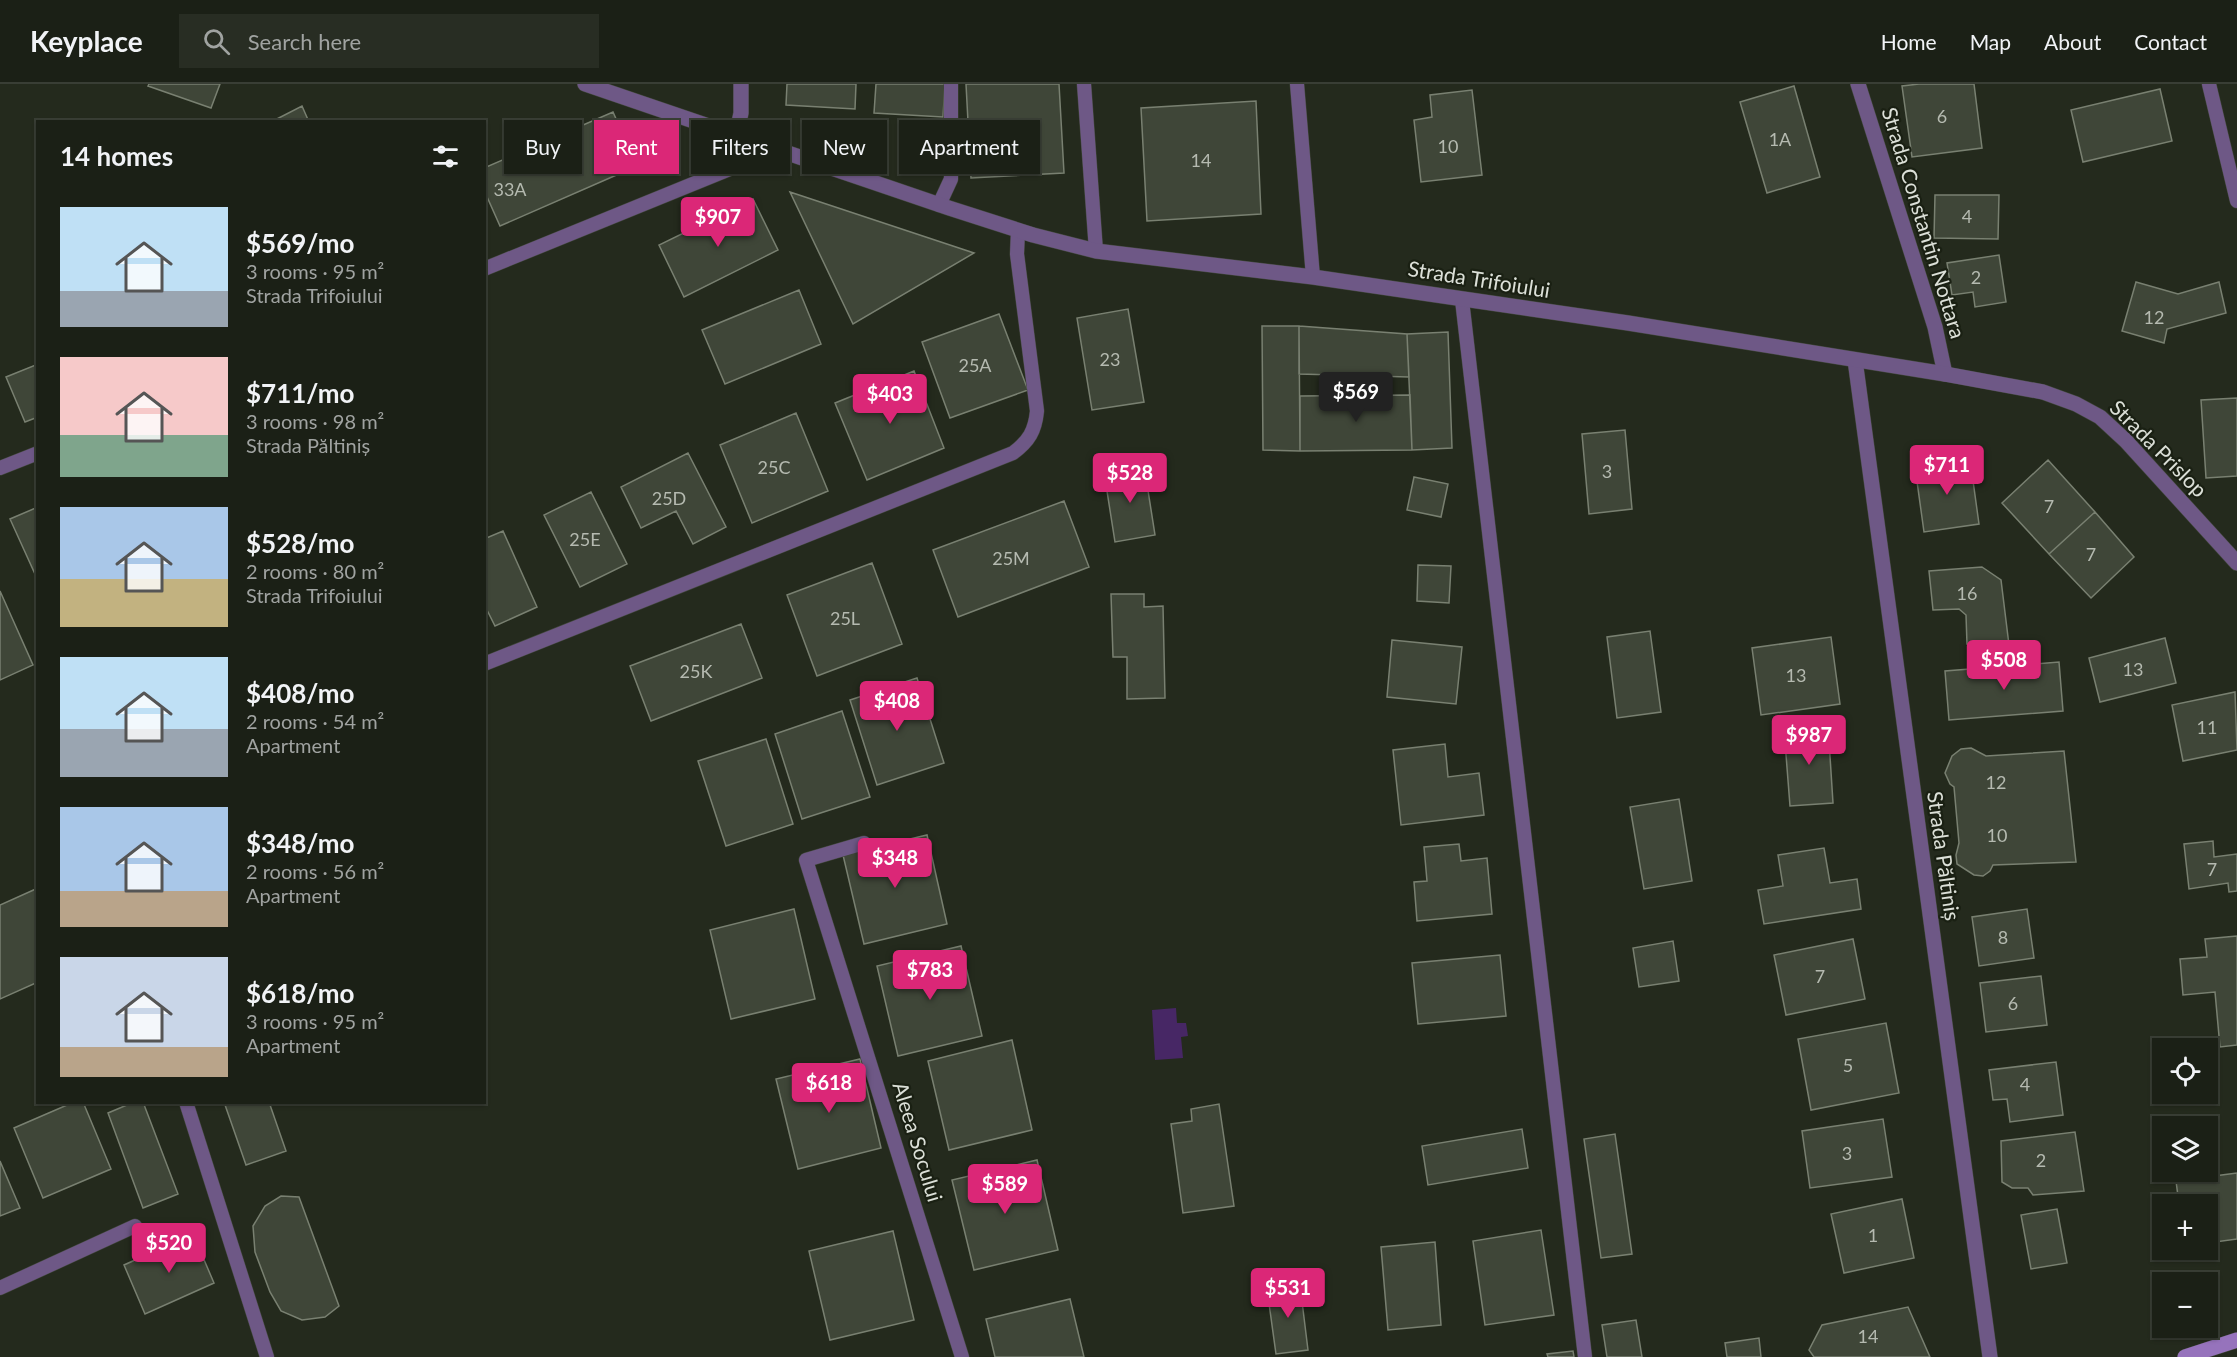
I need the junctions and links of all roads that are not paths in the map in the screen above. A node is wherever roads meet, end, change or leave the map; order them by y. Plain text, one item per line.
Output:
1 (585, 84) edge
2 (741, 84) edge
3 (951, 84) edge
4 (1084, 84) edge
5 (1297, 84) edge
6 (1858, 84) edge
7 (2209, 84) edge
8 (739, 120) edge
9 (691, 121) edge
10 (790, 155) edge
11 (717, 174) edge
12 (2237, 201) edge
13 (939, 205) junction
14 (1018, 230) junction
15 (1096, 251) junction
16 (486, 268) edge
17 (1313, 278) junction
18 (1462, 300) junction
19 (1855, 360) junction
20 (1945, 374) junction
21 (36, 454) edge
22 (0, 468) edge
23 (2237, 562) edge
24 (486, 663) edge
25 (864, 843) dead end
26 (187, 1104) edge
27 (135, 1226) dead end
28 (0, 1288) edge
29 (2237, 1340) edge
30 (267, 1357) edge
31 (962, 1357) edge
32 (1585, 1357) edge
33 (1990, 1357) edge
34 (2185, 1357) edge

1 - 9 street, Strada Trifoiului
2 - 8 street
3 - 13 lane
4 - 15 lane
5 - 17 lane
6 - 20 street, Strada Constantin Nottara
7 - 12 lane
10 - 13 street, Strada Trifoiului
11 - 16 lane
13 - 14 street, Strada Trifoiului
14 - 15 street, Strada Trifoiului
14 - 24 lane
15 - 17 street, Strada Trifoiului
17 - 18 street, Strada Trifoiului
18 - 19 street, Strada Trifoiului
18 - 32 lane
19 - 20 street, Strada Prislop
19 - 33 street, Strada Păltiniș
20 - 23 street, Strada Prislop
21 - 22 lane
25 - 31 lane, Aleea Socului
26 - 30 lane
27 - 28 lane
29 - 34 main road

